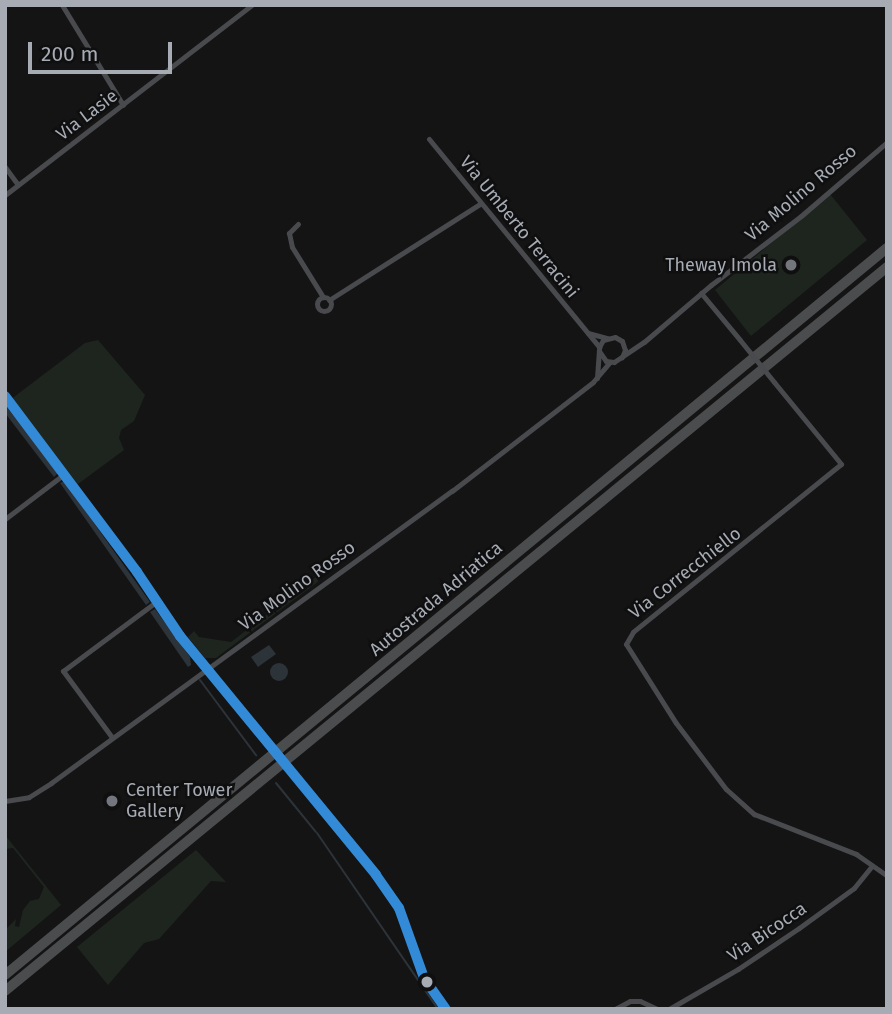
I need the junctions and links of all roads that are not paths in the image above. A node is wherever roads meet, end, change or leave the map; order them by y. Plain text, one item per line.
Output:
1 (62, 5) edge
2 (252, 5) edge
3 (123, 105) junction
4 (429, 139) dead end
5 (887, 142) edge
6 (5, 167) edge
7 (18, 185) junction
8 (5, 195) edge
9 (481, 202) junction
10 (298, 224) dead end
11 (887, 248) edge
12 (887, 267) edge
13 (701, 293) junction
14 (588, 333) junction
15 (607, 338) junction
16 (622, 341) junction
17 (636, 346) junction
18 (599, 349) junction
19 (622, 358) junction
20 (610, 362) junction
21 (597, 378) junction
22 (5, 396) edge
23 (64, 474) junction
24 (5, 519) edge
25 (156, 602) junction
26 (206, 669) junction
27 (111, 736) junction
28 (5, 801) edge
29 (872, 866) junction
30 (887, 876) edge
31 (5, 975) edge
32 (5, 991) edge
33 (446, 1009) edge
34 (615, 1009) edge
35 (657, 1009) edge
36 (669, 1009) edge

1 - 3 street
2 - 3 street, Via Lasie
3 - 7 street, Via Lasie
4 - 9 street, Via Umberto Terracini
5 - 13 street, Via Molino Rosso
6 - 7 street
7 - 8 street, Via Lasie
9 - 10 street
9 - 14 street, Via Umberto Terracini
11 - 31 highway, Autostrada Adriatica
12 - 32 highway, Autostrada Adriatica
13 - 17 street, Via Molino Rosso
13 - 29 street, Via Correcchiello, bridge
14 - 15 street
14 - 18 street, Via Umberto Terracini
15 - 16 street
15 - 18 street
16 - 17 street
16 - 19 street
17 - 19 street, Via Molino Rosso
18 - 20 street
18 - 21 street
19 - 20 street
20 - 21 street, Via Molino Rosso
21 - 26 street, Via Molino Rosso
22 - 23 street
23 - 24 street
23 - 25 street
25 - 26 street
25 - 27 street
26 - 27 street, Via Molino Rosso
26 - 33 street, bridge
27 - 28 street, Via Molino Rosso
29 - 30 street, Via Correcchiello
29 - 36 street, Via Bicocca
34 - 35 street

